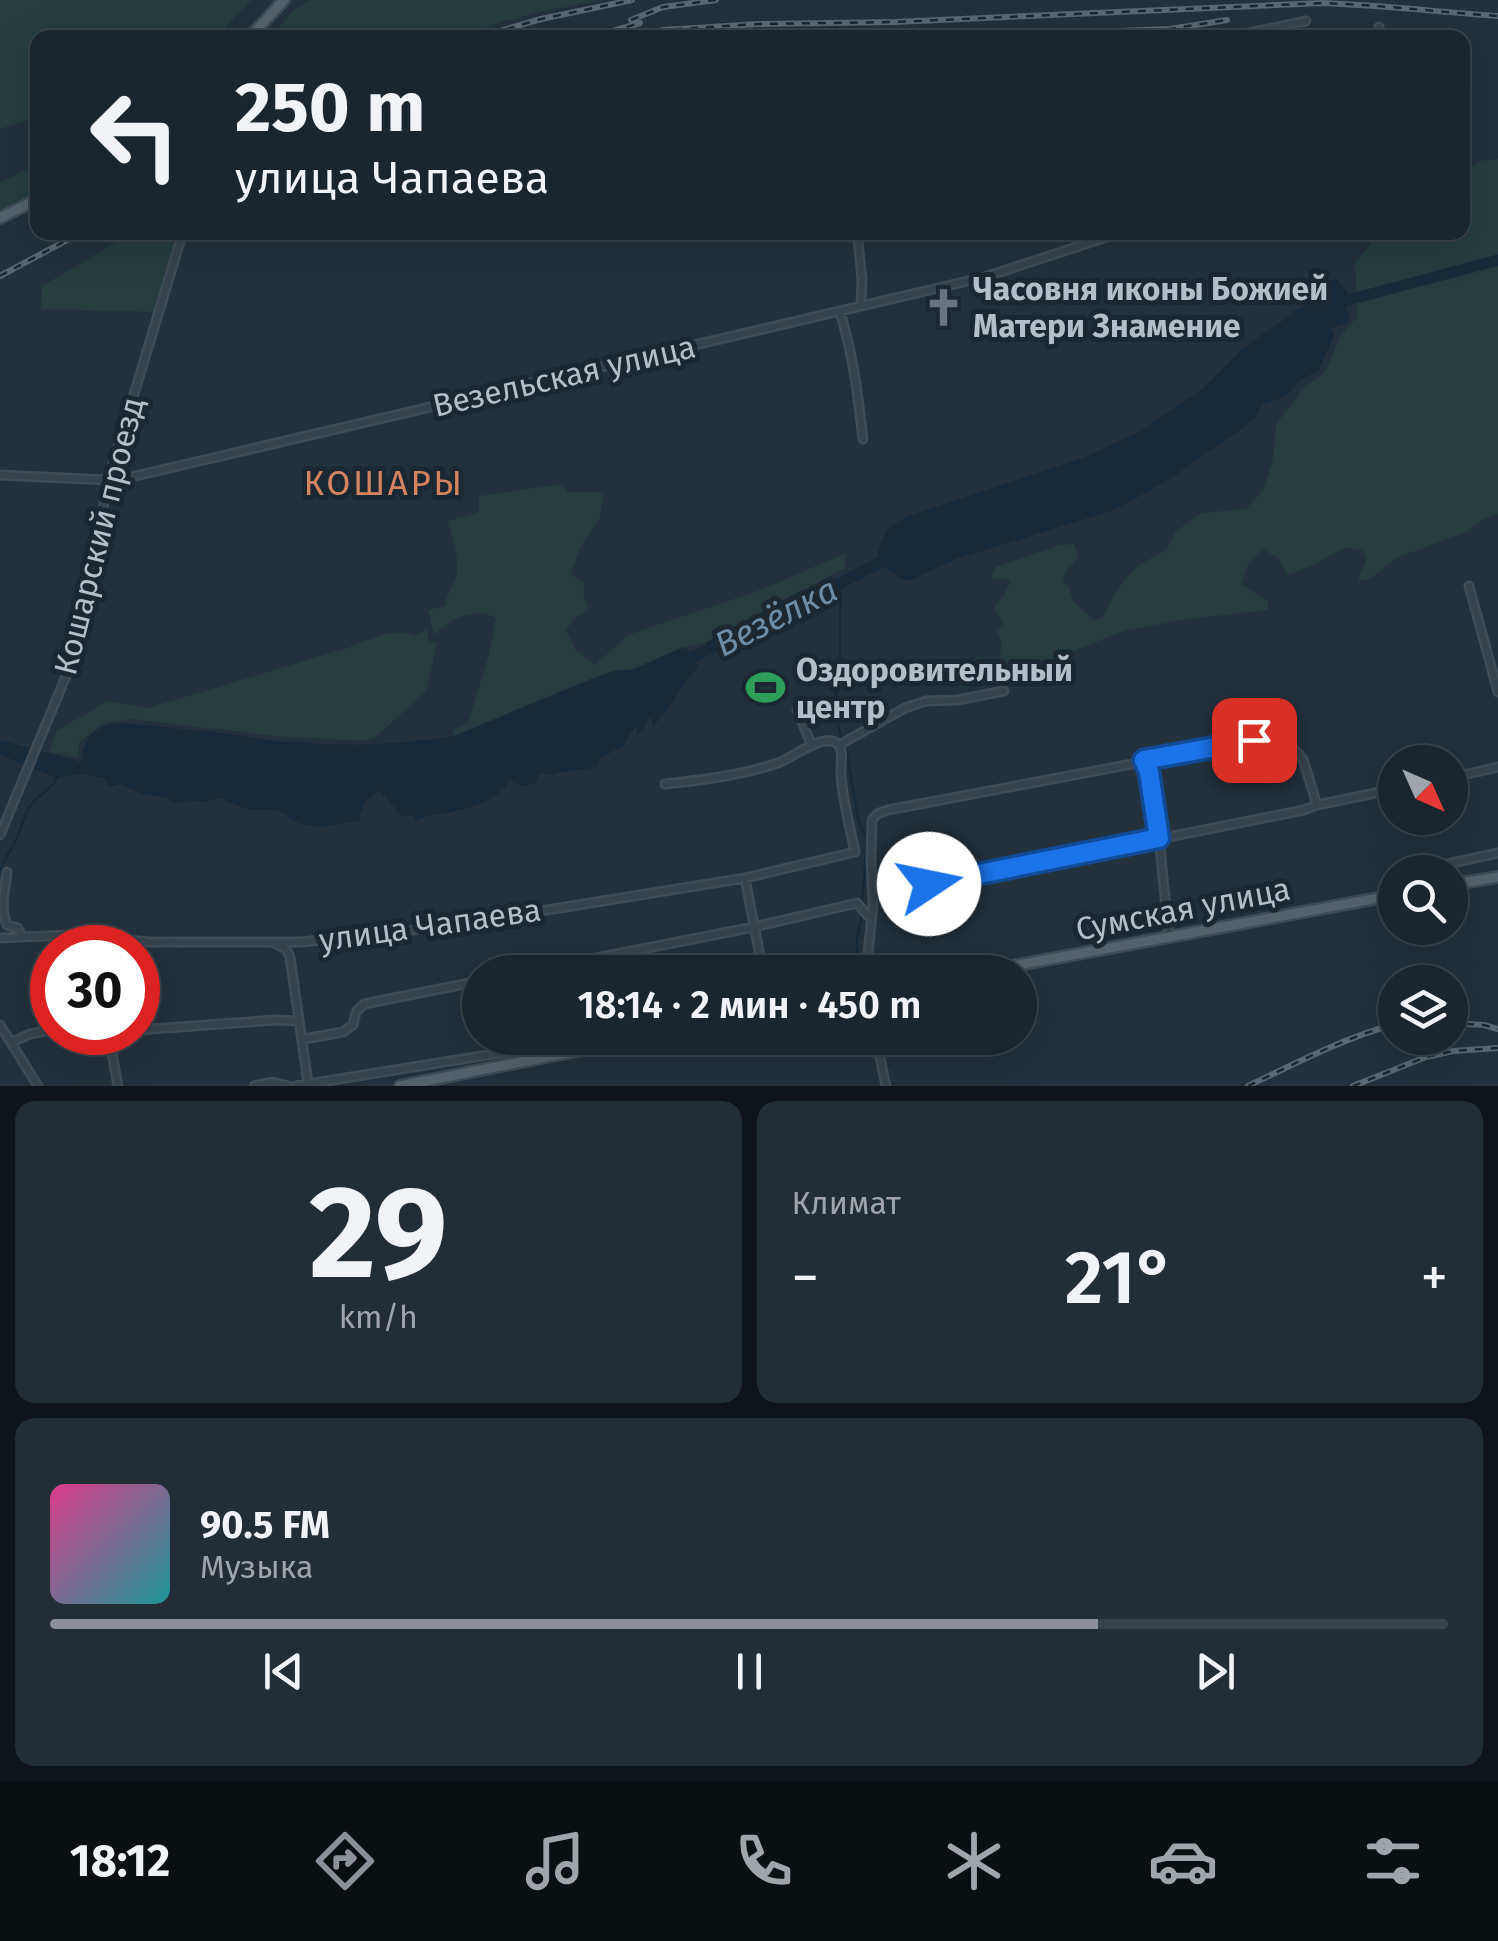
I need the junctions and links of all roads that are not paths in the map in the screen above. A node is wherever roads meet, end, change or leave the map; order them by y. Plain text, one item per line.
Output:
1 (284, 0) edge
2 (1306, 20) dead end
3 (1379, 26) dead end
4 (256, 30) edge
5 (1261, 30) edge
6 (1379, 30) edge
7 (30, 203) edge
8 (0, 218) edge
9 (182, 240) edge
10 (858, 240) edge
11 (1098, 240) edge
12 (861, 305) junction
13 (840, 312) junction
14 (863, 439) dead end
15 (0, 475) edge
16 (108, 480) junction
17 (1469, 586) dead end
18 (1004, 691) dead end
19 (1498, 692) edge
20 (797, 710) dead end
21 (839, 745) junction
22 (812, 746) junction
23 (1144, 760) junction
24 (1498, 767) edge
25 (1468, 774) edge
26 (665, 784) dead end
27 (1378, 793) edge
28 (1317, 805) junction
29 (0, 835) edge
30 (1159, 838) junction
31 (855, 852) junction
32 (1498, 853) edge
33 (1468, 859) edge
34 (870, 860) junction
35 (7, 872) dead end
36 (1498, 877) edge
37 (745, 878) junction
38 (1468, 882) edge
39 (872, 896) junction
40 (1378, 898) edge
41 (872, 916) junction
42 (754, 927) junction
43 (22, 937) junction
44 (30, 937) edge
45 (1169, 937) junction
46 (0, 938) edge
47 (302, 942) junction
48 (160, 943) edge
49 (276, 944) junction
50 (612, 955) edge
51 (760, 955) edge
52 (868, 955) edge
53 (290, 957) junction
54 (1037, 961) edge
55 (462, 985) edge
56 (298, 1021) junction
57 (0, 1025) edge
58 (160, 1028) edge
59 (30, 1034) edge
60 (304, 1039) junction
61 (12, 1042) junction
62 (112, 1055) edge
63 (484, 1055) edge
64 (554, 1055) edge
65 (880, 1055) edge
66 (426, 1064) junction
67 (428, 1080) junction
68 (308, 1083) junction
69 (38, 1086) edge
70 (118, 1086) edge
71 (254, 1086) edge
72 (288, 1086) edge
73 (296, 1086) edge
74 (400, 1086) edge
75 (886, 1086) edge

1 - 4 main road
2 - 5 street
3 - 6 street
7 - 8 main road
9 - 16 street, Кошарский проезд
10 - 12 street
11 - 12 street, Везельская улица
12 - 13 street, Везельская улица
13 - 14 street
13 - 16 street, Везельская улица
15 - 16 street, Везельская улица
16 - 29 street, Кошарский проезд
17 - 19 street
18 - 21 street
20 - 22 street
21 - 22 street
21 - 31 street
22 - 26 street
23 - 28 street
23 - 30 street
23 - 34 street
24 - 25 street
27 - 28 street
28 - 30 street
30 - 39 street
30 - 45 street
31 - 34 street
31 - 37 street, улица Чапаева
32 - 33 street
34 - 39 street
35 - 43 street
36 - 38 main road
37 - 42 street
37 - 47 street, улица Чапаева
39 - 41 street
40 - 45 main road, Сумская улица
41 - 42 street
41 - 52 street
42 - 50 street
42 - 51 street
43 - 44 street, улица Чапаева
43 - 46 street, улица Чапаева
45 - 54 main road, Сумская улица
47 - 49 street, улица Чапаева
47 - 53 street
48 - 49 street, улица Чапаева
49 - 53 street
53 - 56 street
55 - 60 street
56 - 58 street
56 - 60 street
57 - 61 street
59 - 61 street
60 - 68 street
61 - 69 street
62 - 70 street
63 - 66 street
64 - 67 main road
65 - 75 street
66 - 67 street
66 - 68 street
67 - 74 main road
68 - 73 street
71 - 72 street

